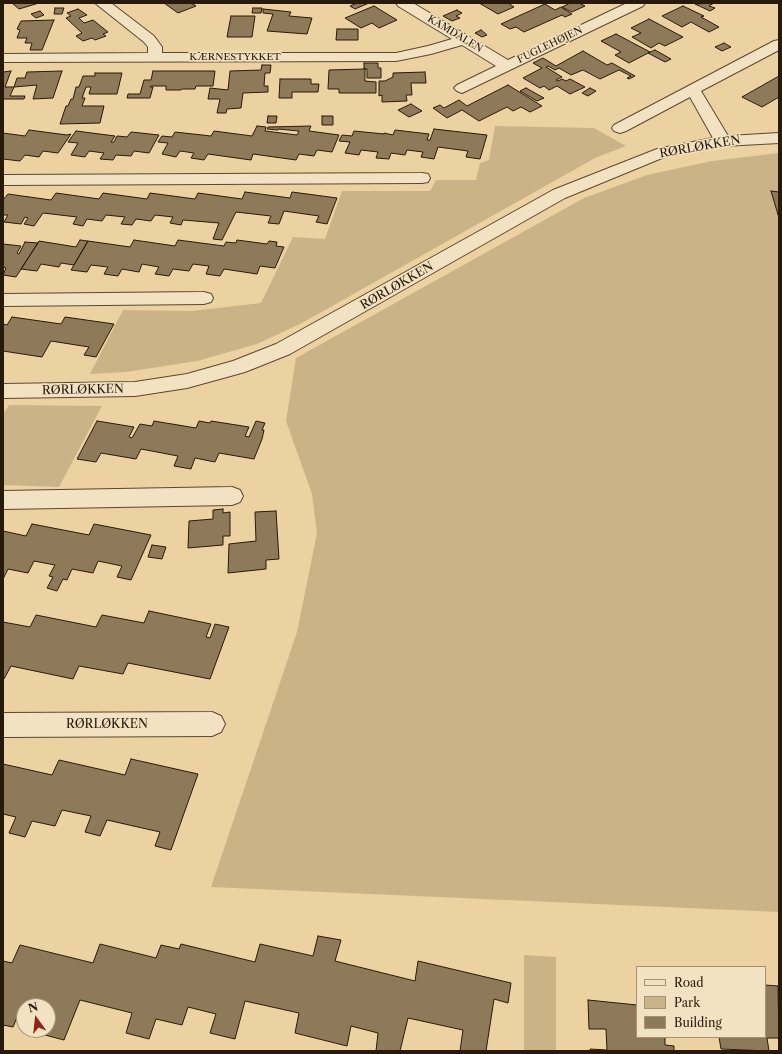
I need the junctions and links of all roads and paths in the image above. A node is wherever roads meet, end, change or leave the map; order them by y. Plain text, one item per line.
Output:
1 (102, 3) edge
2 (403, 3) edge
3 (638, 3) edge
4 (464, 40) junction
5 (779, 44) edge
6 (3, 58) edge
7 (155, 58) junction
8 (507, 66) junction
9 (462, 88) dead end
10 (693, 90) junction
11 (620, 128) dead end
12 (779, 138) edge
13 (723, 141) junction
14 (422, 178) dead end
15 (3, 180) edge
16 (204, 298) dead end
17 (3, 300) edge
18 (3, 391) edge
19 (232, 496) dead end
20 (3, 500) edge
21 (212, 724) dead end
22 (3, 726) edge

1 - 7 street
2 - 4 street, KAMDALEN
3 - 8 street, FUGLEHØJEN
4 - 7 street, KÆRNESTYKKET
4 - 8 street, KAMDALEN
5 - 10 street
6 - 7 street, KÆRNESTYKKET
8 - 9 street, FUGLEHØJEN
10 - 11 street
10 - 13 street
12 - 13 street, RØRLØKKEN
13 - 18 street, RØRLØKKEN
14 - 15 street
16 - 17 street
19 - 20 street
21 - 22 street, RØRLØKKEN

